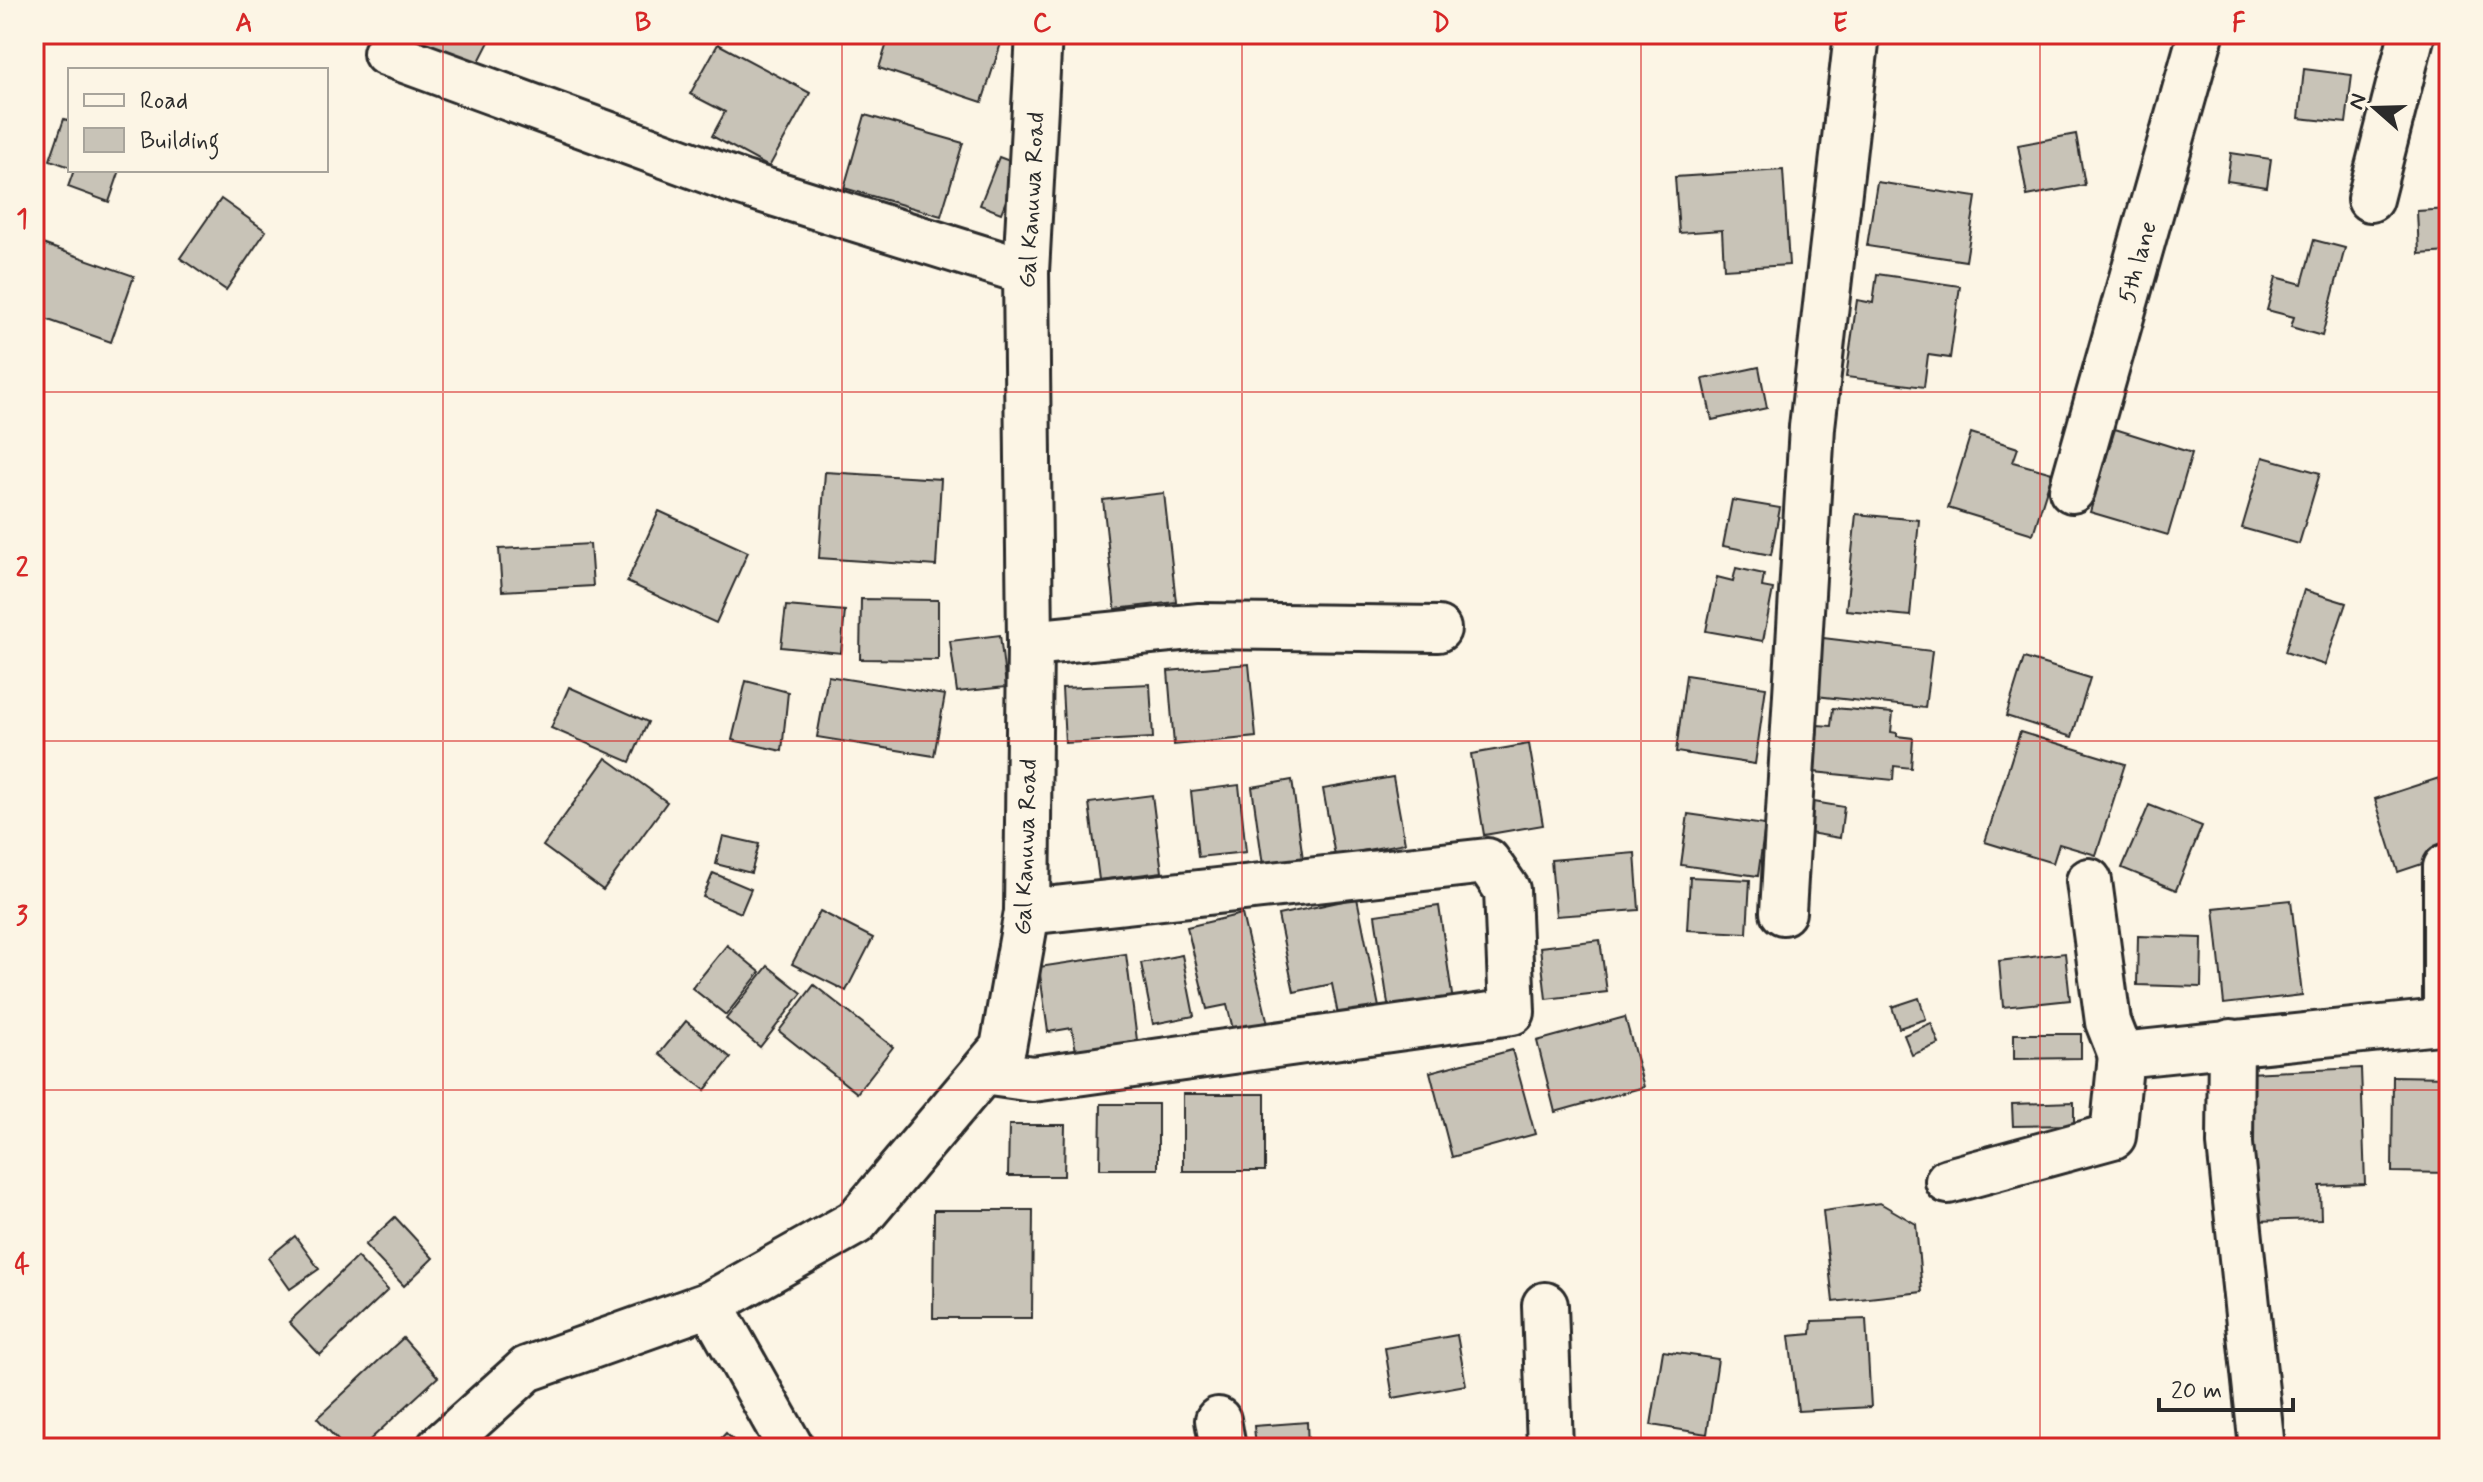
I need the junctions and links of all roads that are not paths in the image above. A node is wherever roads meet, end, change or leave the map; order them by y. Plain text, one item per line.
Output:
1 (1039, 34) edge
2 (1857, 34) edge
3 (2201, 34) edge
4 (2412, 34) edge
5 (386, 53) dead end
6 (2370, 199) dead end
7 (1026, 272) junction
8 (2072, 490) dead end
9 (1438, 629) dead end
10 (1030, 643) junction
11 (2449, 866) edge
12 (2089, 881) dead end
13 (1027, 912) junction
14 (1783, 912) dead end
15 (2447, 1021) edge
16 (2231, 1042) junction
17 (2121, 1055) junction
18 (983, 1072) junction
19 (1948, 1181) dead end
20 (710, 1304) junction
21 (1545, 1305) dead end
22 (439, 1448) edge
23 (791, 1448) edge
24 (1550, 1448) edge
25 (2262, 1448) edge

1 - 7 street, Gal Kanuwa Road
2 - 14 street
3 - 8 street, 5th lane
4 - 6 street
5 - 7 street
7 - 10 street, Gal Kanuwa Road
9 - 10 street
10 - 13 street, Gal Kanuwa Road
11 - 15 street
12 - 17 street
13 - 18 street, Gal Kanuwa Road
13 - 18 street
15 - 16 street
16 - 17 street
16 - 25 street
17 - 19 street
18 - 20 street, Gal Kanuwa Road
20 - 22 street, Gal Kanuwa Road
20 - 23 street
21 - 24 street

